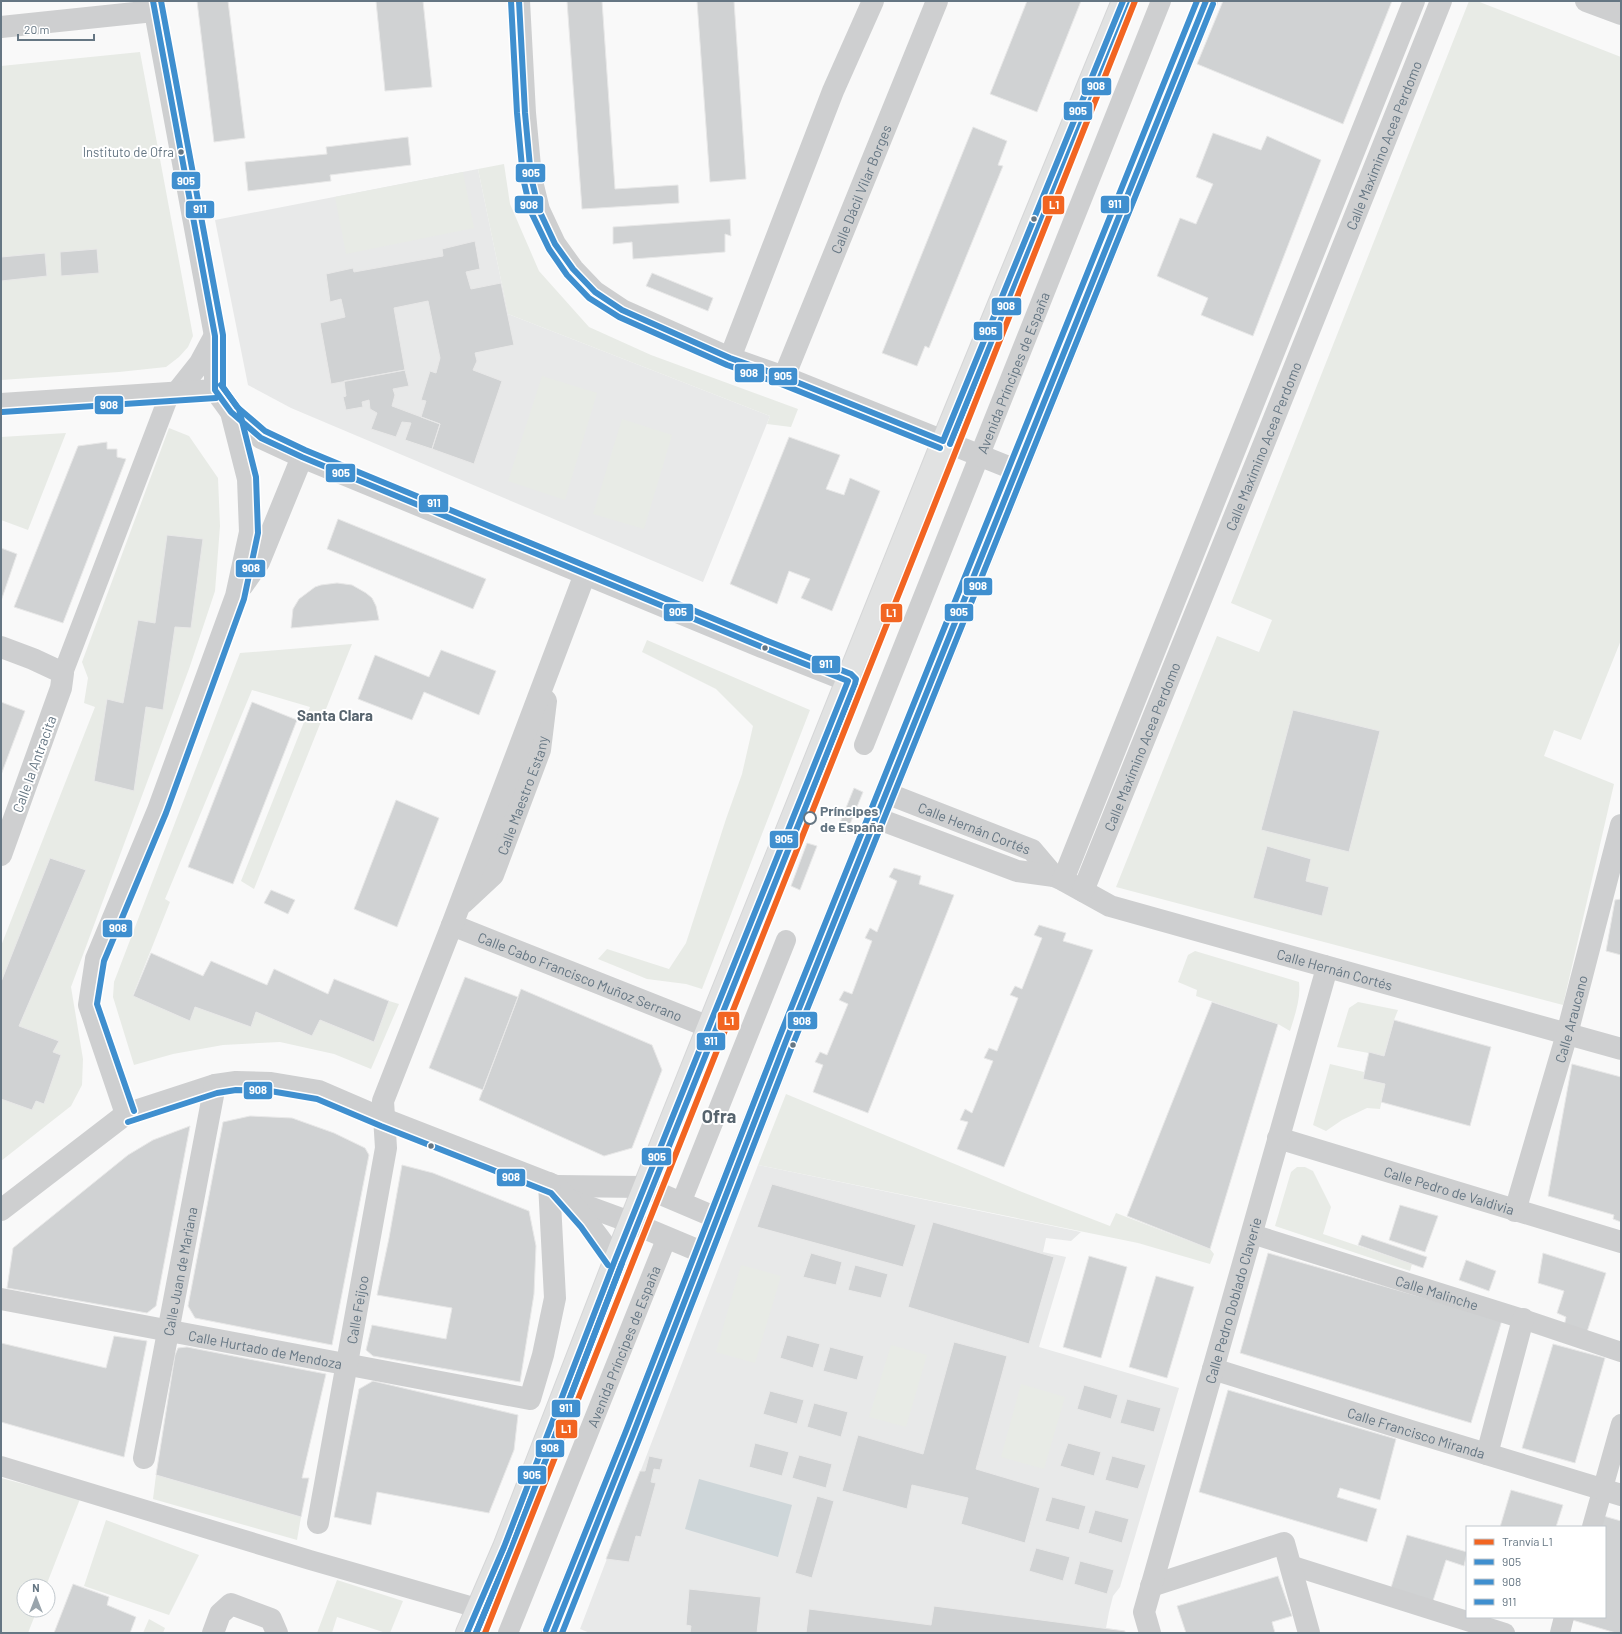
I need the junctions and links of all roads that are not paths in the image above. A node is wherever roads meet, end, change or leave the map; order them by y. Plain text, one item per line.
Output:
1 (519, 1) edge
2 (873, 1) edge
3 (937, 1) edge
4 (1123, 1) edge
5 (1161, 1) edge
6 (1206, 1) edge
7 (1414, 1) edge
8 (1441, 1) edge
9 (1586, 1) edge
10 (154, 6) edge
11 (1621, 14) edge
12 (1, 27) edge
13 (1343, 178) junction
14 (1367, 188) junction
15 (1332, 206) junction
16 (1355, 216) junction
17 (214, 336) junction
18 (730, 358) junction
19 (784, 377) junction
20 (215, 390) junction
21 (1258, 392) junction
22 (174, 393) junction
23 (1282, 401) junction
24 (1, 404) edge
25 (231, 412) junction
26 (1247, 419) junction
27 (1271, 428) junction
28 (943, 441) junction
29 (979, 456) junction
30 (302, 457) junction
31 (1016, 470) junction
32 (585, 574) junction
33 (236, 596) junction
34 (1173, 606) junction
35 (1195, 615) junction
36 (1162, 634) junction
37 (1184, 642) junction
38 (1, 647) edge
39 (63, 673) junction
40 (848, 681) junction
41 (864, 745) dead end
42 (886, 793) junction
43 (876, 818) junction
44 (1621, 825) edge
45 (1, 854) edge
46 (1059, 878) junction
47 (1615, 878) edge
48 (1083, 891) junction
49 (455, 916) junction
50 (786, 940) dead end
51 (1324, 966) junction
52 (709, 1027) junction
53 (1567, 1034) junction
54 (1621, 1049) edge
55 (215, 1085) junction
56 (126, 1114) junction
57 (384, 1119) junction
58 (1278, 1138) junction
59 (644, 1187) junction
60 (558, 1190) junction
61 (681, 1203) junction
62 (1, 1210) edge
63 (1515, 1211) junction
64 (717, 1218) junction
65 (630, 1222) junction
66 (1252, 1234) junction
67 (667, 1237) junction
68 (1621, 1242) edge
69 (704, 1253) junction
70 (615, 1260) junction
71 (1, 1299) edge
72 (1523, 1319) junction
73 (167, 1331) junction
74 (1621, 1352) edge
75 (347, 1364) junction
76 (1213, 1368) junction
77 (1621, 1424) edge
78 (1487, 1454) junction
79 (144, 1458) dead end
80 (1, 1466) edge
81 (1612, 1492) edge
82 (318, 1523) dead end
83 (1593, 1526) edge
84 (1290, 1564) junction
85 (1151, 1586) junction
86 (477, 1608) junction
87 (1564, 1618) edge
88 (213, 1633) edge
89 (277, 1633) edge
90 (467, 1633) edge
91 (508, 1633) edge
92 (554, 1633) edge
93 (1150, 1633) edge
94 (1309, 1633) edge
95 (1505, 1633) edge
96 (1560, 1633) edge

1 - 18 street
2 - 18 street
3 - 19 street, Calle Dácil Vilar Borges
4 - 28 main road
5 - 29 street, Avenida Príncipes de España
6 - 31 main road
7 - 13 street, Calle Maximino Acea Perdomo
8 - 14 street, Calle Maximino Acea Perdomo
9 - 11 street
10 - 12 street
10 - 17 street
13 - 14 street
13 - 15 street, Calle Maximino Acea Perdomo
14 - 16 street, Calle Maximino Acea Perdomo
15 - 16 street
15 - 21 street, Calle Maximino Acea Perdomo
16 - 23 street, Calle Maximino Acea Perdomo
17 - 20 street
17 - 22 street
18 - 19 street
19 - 28 street
20 - 22 street
20 - 25 street
21 - 23 street
21 - 26 street, Calle Maximino Acea Perdomo
22 - 24 street
22 - 39 street
23 - 27 street, Calle Maximino Acea Perdomo
25 - 30 street
25 - 33 street
26 - 27 street
26 - 34 street, Calle Maximino Acea Perdomo
27 - 35 street, Calle Maximino Acea Perdomo
28 - 29 street
28 - 40 main road
29 - 31 street
29 - 41 street, Avenida Príncipes de España
30 - 32 street
30 - 33 street
31 - 42 main road
32 - 40 street
32 - 49 street, Calle Maestro Estany
33 - 56 street
34 - 35 street
34 - 36 street, Calle Maximino Acea Perdomo
35 - 37 street, Calle Maximino Acea Perdomo
36 - 37 street
36 - 46 street, Calle Maximino Acea Perdomo
37 - 48 street, Calle Maximino Acea Perdomo
38 - 39 street
39 - 45 street, Calle la Antracita
40 - 52 main road
42 - 43 main road
42 - 46 street, Calle Hernán Cortés
43 - 46 street, Calle Hernán Cortés
43 - 64 main road
44 - 47 street, Calle Araucano
46 - 48 street, Calle Hernán Cortés
47 - 53 street, Calle Araucano
48 - 51 street, Calle Hernán Cortés
49 - 52 street, Calle Cabo Francisco Muñoz Serrano
49 - 57 street, Calle Maestro Estany
50 - 61 street
51 - 53 street, Calle Hernán Cortés
51 - 58 street, Calle Pedro Doblado Claverie
52 - 59 main road
53 - 54 street, Calle Hernán Cortés
53 - 63 street, Calle Araucano
55 - 56 street
55 - 57 street
55 - 73 street, Calle Juan de Mariana
56 - 62 street
57 - 60 street
57 - 75 street, Calle Feijoo
58 - 63 street, Calle Pedro de Valdivia
58 - 66 street, Calle Pedro Doblado Claverie
59 - 60 street
59 - 61 street
59 - 65 main road
60 - 65 street
60 - 70 street
60 - 75 street, Calle Hurtado de Mendoza
61 - 64 street
63 - 68 street, Calle Pedro de Valdivia
64 - 69 main road
65 - 67 street
65 - 70 main road
66 - 72 street, Calle Malinche
66 - 76 street, Calle Pedro Doblado Claverie
67 - 69 street
67 - 91 street, Avenida Príncipes de España
69 - 92 main road
70 - 86 main road
71 - 73 street, Calle Hurtado de Mendoza
72 - 74 street, Calle Malinche
72 - 78 street
73 - 75 street, Calle Hurtado de Mendoza
73 - 79 street, Calle Juan de Mariana
75 - 82 street, Calle Feijoo
76 - 78 street, Calle Francisco Miranda
76 - 85 street, Calle Pedro Doblado Claverie
77 - 81 street
78 - 81 street, Calle Francisco Miranda
80 - 86 street
81 - 83 street
84 - 85 street
84 - 94 street
84 - 95 street
85 - 93 street, Calle Pedro Doblado Claverie
86 - 90 main road
87 - 96 street
88 - 89 street

